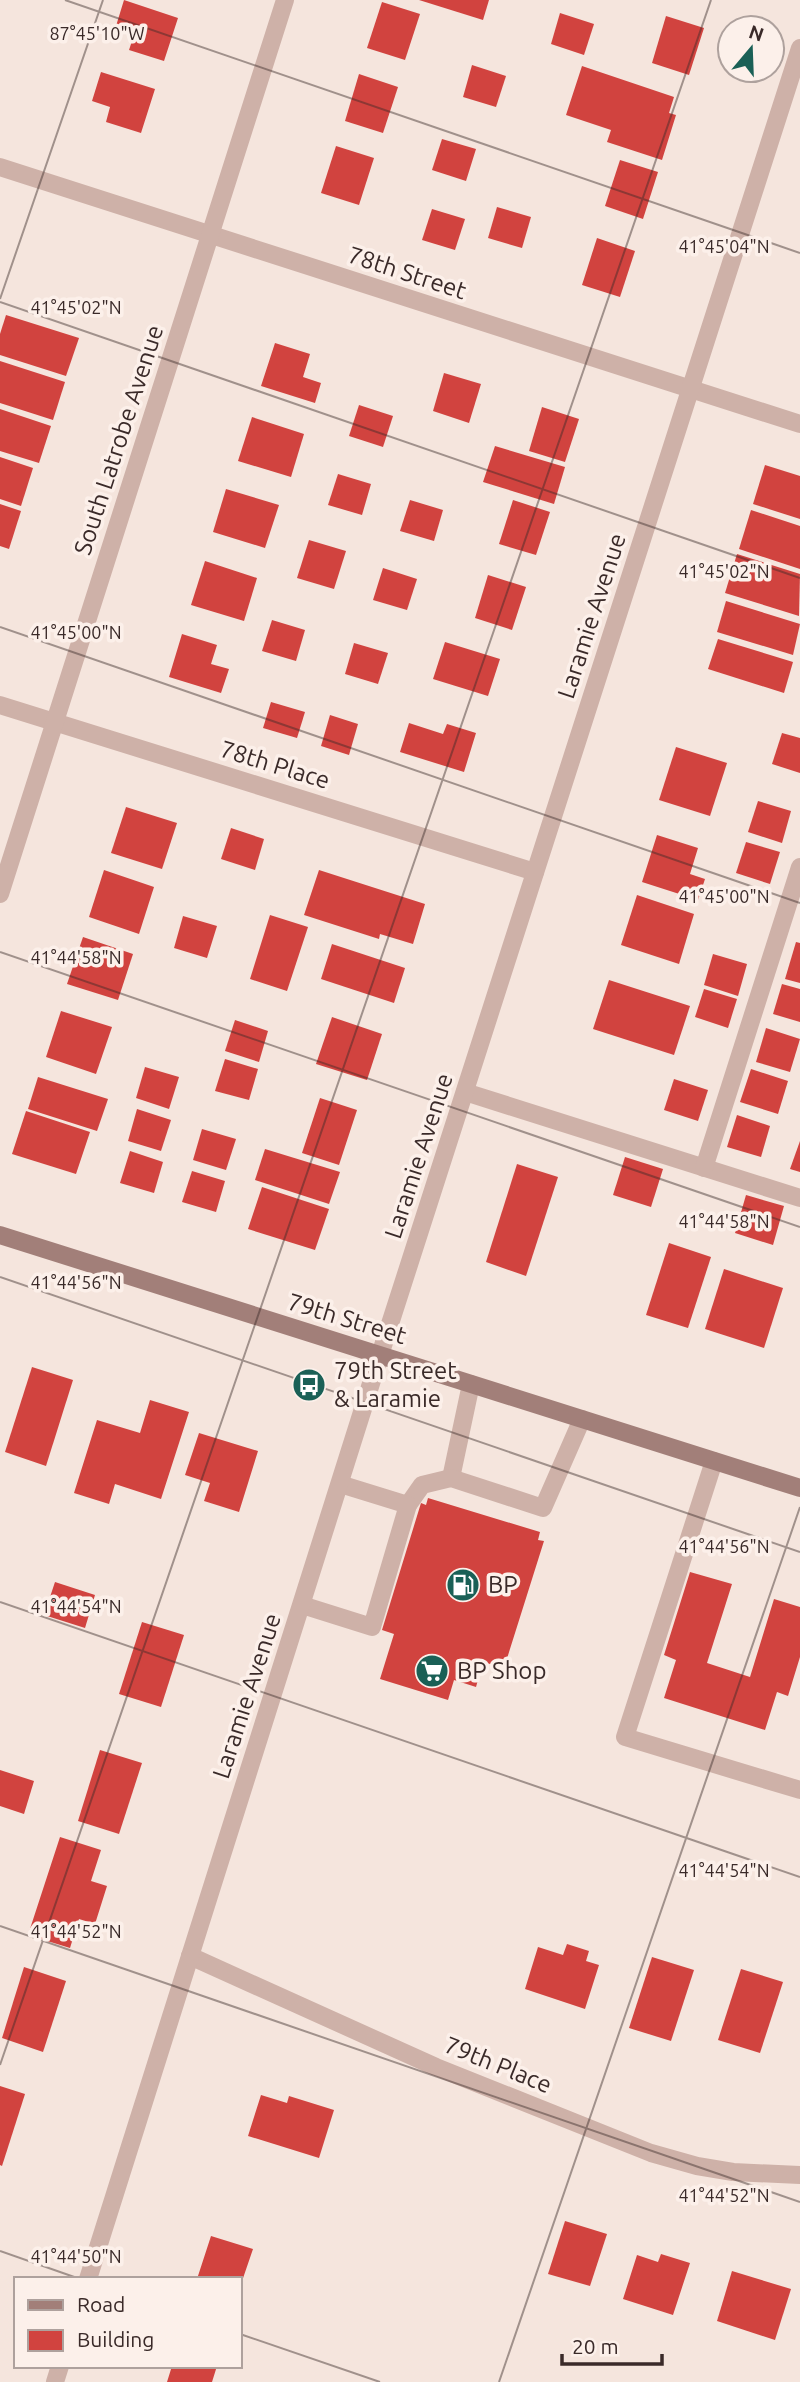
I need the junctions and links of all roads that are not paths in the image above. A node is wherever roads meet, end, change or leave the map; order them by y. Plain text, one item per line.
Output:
1 (285, 0) edge
2 (800, 48) edge
3 (0, 167) edge
4 (211, 235) junction
5 (690, 390) junction
6 (800, 424) edge
7 (0, 705) edge
8 (55, 722) junction
9 (800, 867) edge
10 (536, 872) junction
11 (0, 894) edge
12 (465, 1092) junction
13 (704, 1168) junction
14 (800, 1198) edge
15 (0, 1235) edge
16 (380, 1355) junction
17 (471, 1384) junction
18 (582, 1419) junction
19 (714, 1461) junction
20 (451, 1478) junction
21 (340, 1484) junction
22 (800, 1488) edge
23 (408, 1505) junction
24 (302, 1605) junction
25 (800, 1790) edge
26 (190, 1956) junction
27 (800, 2175) edge
28 (89, 2277) edge

1 - 4 street, South Latrobe Avenue
2 - 5 street, Laramie Avenue
3 - 4 street, 78th Street
4 - 5 street, 78th Street
4 - 8 street, South Latrobe Avenue
5 - 6 street, 78th Street
5 - 10 street, Laramie Avenue
7 - 8 street, 78th Place
8 - 10 street, 78th Place
8 - 11 street, South Latrobe Avenue
9 - 13 street
10 - 12 street, Laramie Avenue
12 - 13 street
12 - 16 street, Laramie Avenue
13 - 14 street
15 - 16 main road, 79th Street
16 - 17 main road, 79th Street
16 - 21 street, Laramie Avenue
17 - 18 main road, 79th Street
17 - 20 street
18 - 19 main road, 79th Street
18 - 20 street
19 - 22 main road, 79th Street
19 - 25 street
20 - 23 street
21 - 23 street
21 - 24 street, Laramie Avenue
23 - 24 street
24 - 26 street, Laramie Avenue
26 - 27 street, 79th Place
26 - 28 street, Laramie Avenue

